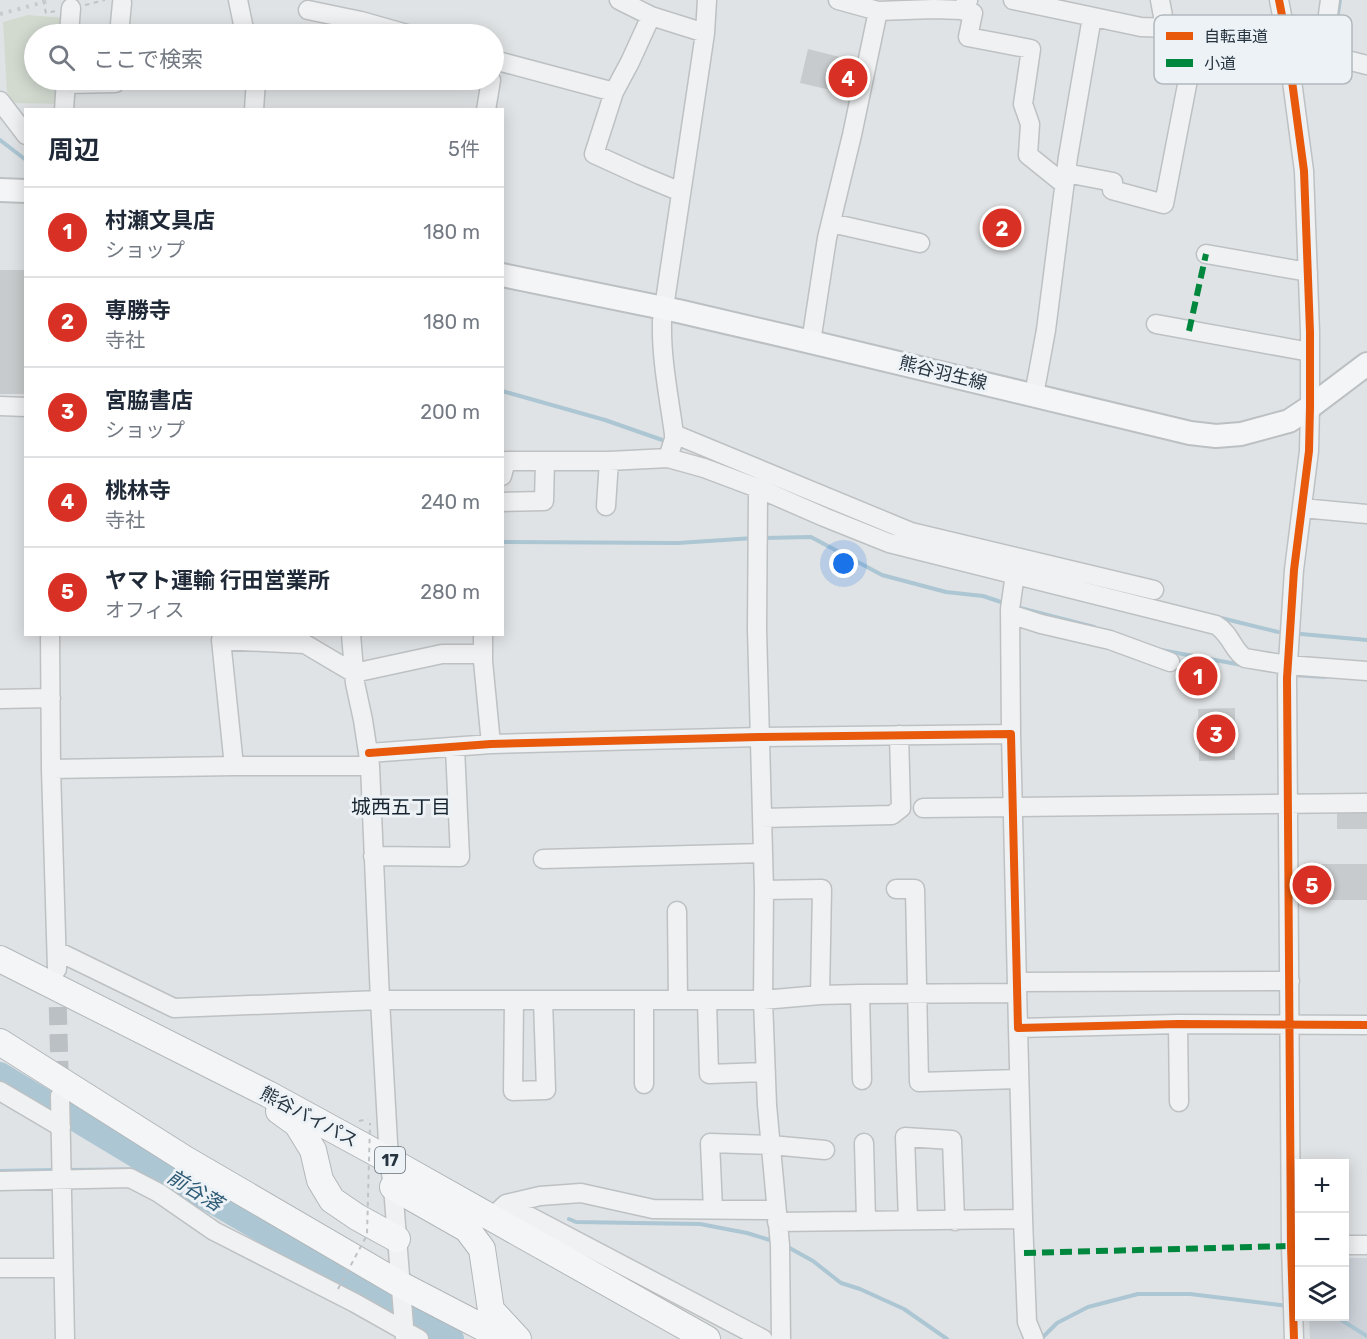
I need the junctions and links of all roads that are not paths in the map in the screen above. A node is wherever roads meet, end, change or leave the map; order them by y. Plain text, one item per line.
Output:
1 (238, 0) edge
2 (619, 0) edge
3 (707, 0) edge
4 (838, 0) edge
5 (1013, 0) edge
6 (1160, 0) edge
7 (1279, 0) edge
8 (1330, 0) edge
9 (114, 2) edge
10 (965, 5) edge
11 (71, 8) road end
12 (308, 10) dead end
13 (878, 11) junction
14 (1163, 15) edge
15 (1282, 15) edge
16 (1328, 15) edge
17 (651, 16) junction
18 (1091, 22) junction
19 (70, 24) edge
20 (117, 24) edge
21 (242, 24) edge
22 (372, 24) edge
23 (1154, 27) edge
24 (705, 33) junction
25 (1352, 61) edge
26 (504, 63) edge
27 (1367, 64) edge
28 (1187, 84) edge
29 (1292, 84) edge
30 (65, 90) edge
31 (255, 90) edge
32 (489, 90) edge
33 (614, 92) junction
34 (0, 101) edge
35 (64, 108) edge
36 (254, 108) edge
37 (486, 108) edge
38 (24, 132) edge
39 (1065, 178) junction
40 (0, 190) edge
41 (24, 191) edge
42 (681, 192) junction
43 (831, 224) junction
44 (920, 243) dead end
45 (1206, 254) dead end
46 (1308, 272) junction
47 (504, 275) edge
48 (664, 308) junction
49 (1156, 324) dead end
50 (811, 342) junction
51 (1310, 352) junction
52 (1367, 364) edge
53 (1034, 395) junction
54 (0, 406) edge
55 (24, 406) edge
56 (1310, 407) junction
57 (672, 445) junction
58 (545, 461) junction
59 (609, 461) junction
60 (504, 468) edge
61 (760, 489) junction
62 (504, 502) edge
63 (606, 506) dead end
64 (1302, 508) junction
65 (1367, 514) edge
66 (1017, 566) junction
67 (1154, 590) dead end
68 (1010, 608) junction
69 (50, 636) edge
70 (351, 636) edge
71 (483, 636) edge
72 (483, 654) junction
73 (1170, 662) dead end
74 (1287, 671) junction
75 (1367, 671) edge
76 (354, 673) junction
77 (51, 698) junction
78 (0, 699) edge
79 (1011, 734) junction
80 (899, 735) junction
81 (759, 736) junction
82 (491, 744) junction
83 (455, 748) junction
84 (369, 760) junction
85 (234, 766) junction
86 (51, 769) junction
87 (1287, 803) junction
88 (1367, 803) edge
89 (1013, 806) junction
90 (923, 808) dead end
91 (762, 818) junction
92 (763, 853) junction
93 (373, 856) junction
94 (543, 859) dead end
95 (896, 889) dead end
96 (764, 890) junction
97 (677, 911) dead end
98 (57, 951) junction
99 (0, 959) edge
100 (57, 969) tunnel mouth
101 (1290, 981) junction
102 (1017, 987) junction
103 (860, 994) junction
104 (916, 994) junction
105 (820, 995) junction
106 (380, 1000) junction
107 (514, 1000) junction
108 (543, 1000) junction
109 (644, 1000) junction
110 (678, 1000) junction
111 (707, 1000) junction
112 (763, 1000) junction
113 (1178, 1024) junction
114 (1290, 1025) junction
115 (1367, 1025) edge
116 (1018, 1028) junction
117 (0, 1042) edge
118 (766, 1072) junction
119 (1019, 1079) junction
120 (862, 1080) dead end
121 (644, 1084) dead end
122 (0, 1091) edge
123 (268, 1094) junction
124 (60, 1096) tunnel mouth
125 (1179, 1102) dead end
126 (61, 1126) junction
127 (864, 1143) dead end
128 (771, 1145) junction
129 (825, 1150) dead end
130 (389, 1160) junction
131 (61, 1173) junction
132 (0, 1181) edge
133 (393, 1187) junction
134 (713, 1209) junction
135 (499, 1211) junction
136 (777, 1216) junction
137 (1023, 1219) junction
138 (866, 1220) junction
139 (908, 1220) junction
140 (955, 1221) junction
141 (397, 1239) junction
142 (1349, 1245) edge
143 (1367, 1245) edge
144 (1295, 1246) edge
145 (0, 1268) edge
146 (63, 1268) junction
147 (401, 1285) junction
148 (409, 1336) edge
149 (65, 1339) edge
150 (505, 1339) edge
151 (518, 1339) edge
152 (707, 1339) edge
153 (763, 1339) edge
154 (781, 1339) edge
155 (1034, 1339) edge
156 (1294, 1339) edge

1 - 21 street
2 - 17 street
3 - 24 street
4 - 13 street
5 - 18 street
6 - 14 street
7 - 15 street
8 - 16 street
9 - 20 street
10 - 13 street
10 - 39 street
11 - 19 street
12 - 22 street
13 - 43 street
17 - 24 street
17 - 33 street
18 - 23 street
18 - 39 street
24 - 42 street
25 - 27 street
26 - 33 street
28 - 39 street
29 - 46 street
30 - 35 street
31 - 36 street
32 - 37 street
33 - 42 street
34 - 38 street
39 - 53 street
40 - 41 main road
42 - 48 street
43 - 44 street
43 - 50 street
45 - 46 street
46 - 51 street
47 - 48 main road, 熊谷羽生線
48 - 50 main road, 熊谷羽生線
48 - 57 street
49 - 51 street
50 - 53 main road, 熊谷羽生線
51 - 56 street
52 - 56 main road, 熊谷羽生線
53 - 56 main road, 熊谷羽生線
54 - 55 street
56 - 64 street
57 - 59 street
57 - 61 street
57 - 66 street
58 - 59 street
58 - 60 street
58 - 62 street
59 - 63 street
61 - 66 street
61 - 81 street
64 - 65 street
64 - 74 street
66 - 67 street
66 - 68 street
66 - 74 street
68 - 73 street
68 - 79 street
69 - 77 street
70 - 76 street
71 - 72 street
72 - 76 street
72 - 82 street
74 - 75 street
74 - 87 street
76 - 84 street
76 - 85 street
77 - 78 street
77 - 86 street
79 - 80 street
79 - 89 street
80 - 81 street
80 - 91 street
81 - 82 street
81 - 91 street
82 - 83 street
83 - 84 street
83 - 93 street
84 - 85 street
84 - 93 street
85 - 86 street
86 - 98 street
87 - 88 street
87 - 89 street
87 - 101 street
89 - 90 street
89 - 102 street
91 - 92 street
92 - 94 street
92 - 96 street
93 - 106 street
95 - 104 street
96 - 105 street
96 - 112 street
97 - 110 street
98 - 100 street
98 - 106 street
99 - 123 highway, 熊谷バイパス / 17
101 - 102 street
101 - 114 street
102 - 104 street
102 - 116 street
103 - 104 street
103 - 105 street
103 - 120 street
104 - 119 street
105 - 112 street
106 - 107 street
106 - 130 street
107 - 108 street
107 - 108 street
108 - 109 street
109 - 110 street
109 - 121 street
110 - 111 street
111 - 112 street
111 - 118 street
112 - 118 street
113 - 114 street
113 - 116 street
113 - 125 street
114 - 115 street
114 - 144 street
116 - 119 street
117 - 147 highway
118 - 128 street
119 - 137 street
122 - 126 street
123 - 130 highway, 熊谷バイパス / 17
123 - 141 highway, 17
124 - 126 street
126 - 131 street
127 - 138 street
128 - 129 street
128 - 134 street
128 - 136 street
130 - 133 street
130 - 135 highway, 熊谷バイパス / 17
131 - 132 street
131 - 146 street
131 - 148 street
133 - 141 street
133 - 151 highway, 17
134 - 135 street
134 - 136 street
135 - 152 highway, 熊谷バイパス / 17
135 - 153 street
136 - 138 street
136 - 154 street
137 - 140 street
137 - 155 street
138 - 139 street
139 - 140 street
139 - 140 street
141 - 147 street
142 - 143 street
144 - 156 street
145 - 146 street
146 - 149 street
147 - 148 street
147 - 150 highway

